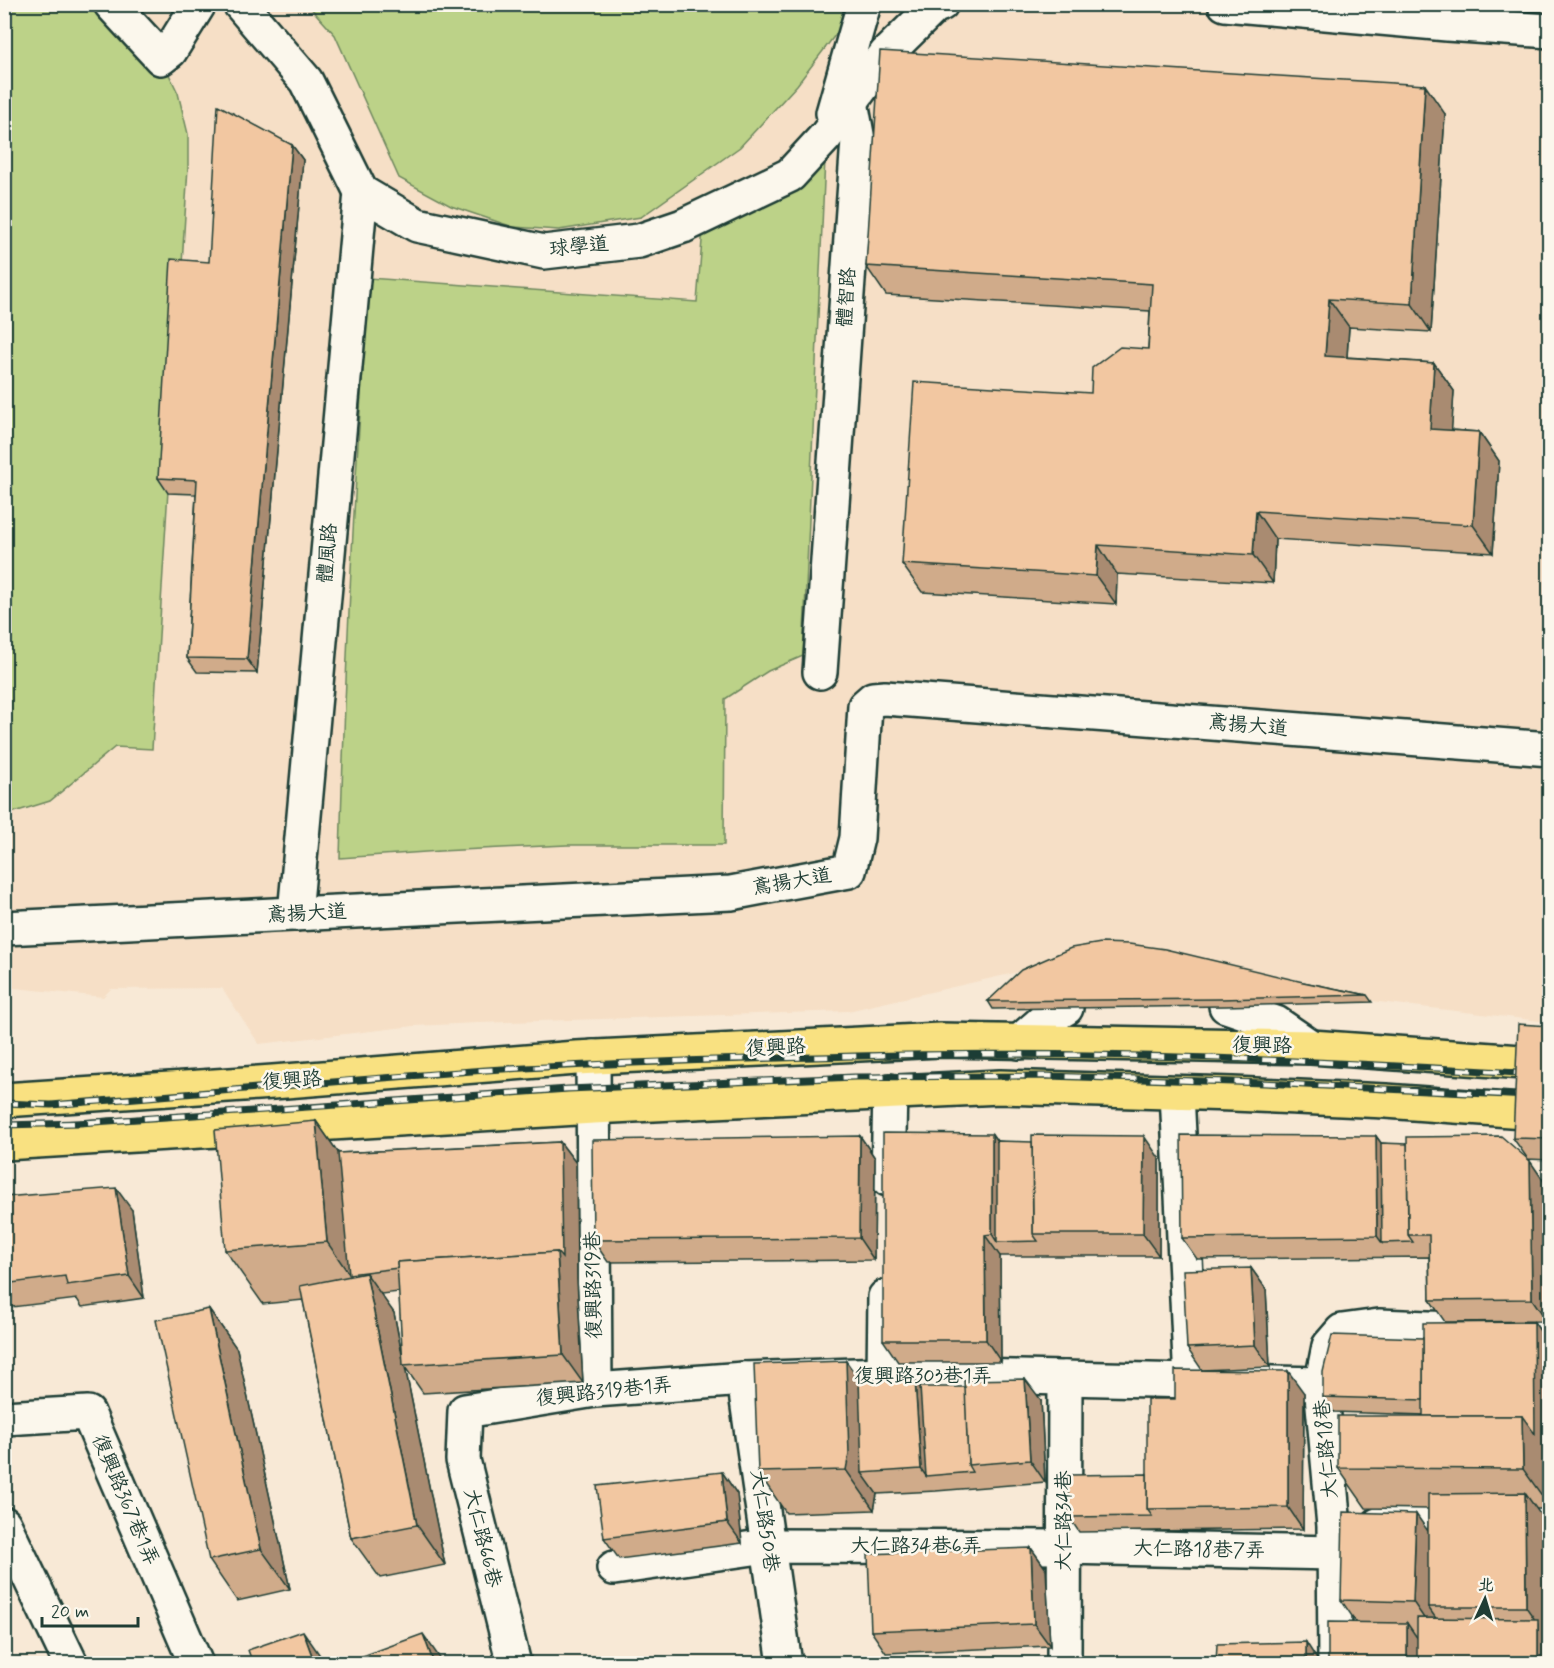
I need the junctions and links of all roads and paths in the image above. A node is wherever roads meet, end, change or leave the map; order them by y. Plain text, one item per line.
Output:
1 (111, 4) edge
2 (199, 4) edge
3 (240, 4) edge
4 (864, 4) edge
5 (941, 4) edge
6 (1226, 4) edge
7 (1550, 31) edge
8 (851, 102) junction
9 (826, 136) junction
10 (361, 192) junction
11 (820, 672) dead end
12 (1550, 749) edge
13 (295, 914) junction
14 (4, 928) edge
15 (1226, 1006) edge
16 (1066, 1008) edge
17 (1019, 1042) junction
18 (1311, 1047) junction
19 (593, 1057) junction
20 (1550, 1064) edge
21 (890, 1091) junction
22 (1177, 1093) junction
23 (4, 1100) edge
24 (593, 1107) junction
25 (1550, 1113) edge
26 (4, 1143) edge
27 (887, 1208) edge
28 (886, 1268) edge
29 (1550, 1333) edge
30 (884, 1374) junction
31 (1065, 1377) junction
32 (744, 1379) junction
33 (1191, 1382) junction
34 (1321, 1384) junction
35 (595, 1390) junction
36 (465, 1411) joint
37 (4, 1418) edge
38 (1550, 1522) edge
39 (4, 1524) edge
40 (1334, 1539) junction
41 (767, 1546) junction
42 (1064, 1547) junction
43 (614, 1568) dead end
44 (71, 1664) edge
45 (196, 1664) edge
46 (514, 1664) edge
47 (785, 1664) edge
48 (1064, 1664) edge
49 (1335, 1664) edge

1 - 2 street
3 - 10 street
4 - 9 street
5 - 8 street, 球學道
6 - 7 street
8 - 9 street, 球學道
8 - 11 street, 體智路
9 - 10 street, 球學道
10 - 13 street, 體風路
12 - 13 street, 鳶揚大道
13 - 14 street, 鳶揚大道
15 - 18 street
16 - 17 street
17 - 18 main road, 復興路
17 - 19 main road, 復興路
18 - 20 main road, 復興路
19 - 23 main road, 復興路
19 - 24 street, 復興路319巷
21 - 22 main road
21 - 24 main road
21 - 27 street
22 - 25 main road
22 - 33 street
24 - 26 main road
24 - 35 street, 復興路319巷
28 - 30 street
29 - 34 street
30 - 31 street, 復興路303巷1弄
30 - 32 street, 復興路303巷1弄
31 - 33 street, 大仁路18巷
31 - 42 street, 大仁路34巷
32 - 35 street, 復興路319巷1弄
32 - 41 street, 大仁路50巷
33 - 34 street, 大仁路18巷
34 - 40 street, 大仁路18巷
35 - 36 street, 復興路319巷1弄
36 - 46 street, 大仁路66巷
37 - 45 street, 復興路367巷1弄
38 - 40 street, 大仁路18巷7弄
39 - 44 street
40 - 42 street, 大仁路18巷7弄
40 - 49 street, 大仁路18巷
41 - 42 street, 大仁路34巷6弄
41 - 43 street, 大仁路34巷6弄
41 - 47 street, 大仁路50巷
42 - 48 street, 大仁路34巷

